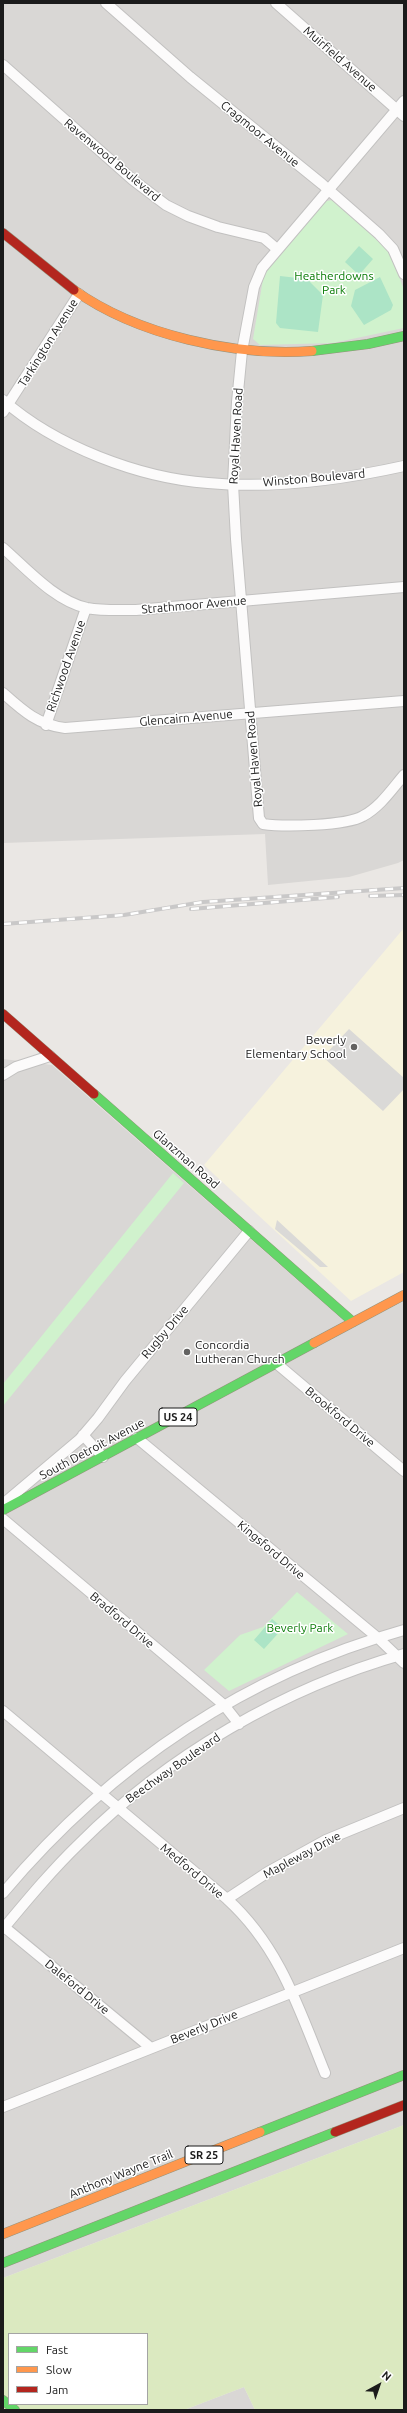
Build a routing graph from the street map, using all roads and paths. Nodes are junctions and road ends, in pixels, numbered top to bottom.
1 (106, 3) edge
2 (276, 3) edge
3 (3, 65) edge
4 (404, 100) edge
5 (400, 112) edge
6 (329, 190) junction
7 (3, 232) edge
8 (277, 249) junction
9 (404, 274) edge
10 (79, 294) junction
11 (404, 336) edge
12 (242, 351) junction
13 (5, 406) edge
14 (404, 466) edge
15 (233, 484) junction
16 (3, 548) edge
17 (404, 587) edge
18 (241, 600) junction
19 (86, 608) junction
20 (3, 693) edge
21 (404, 701) edge
22 (250, 713) junction
23 (46, 725) junction
24 (404, 775) edge
25 (3, 1014) edge
26 (50, 1056) junction
27 (3, 1075) edge
28 (249, 1231) junction
29 (400, 1297) edge
30 (404, 1306) edge
31 (353, 1322) junction
32 (276, 1364) junction
33 (83, 1435) junction
34 (137, 1438) junction
35 (103, 1457) junction
36 (404, 1471) edge
37 (3, 1504) edge
38 (3, 1510) edge
39 (3, 1519) edge
40 (404, 1630) edge
41 (378, 1638) junction
42 (402, 1658) edge
43 (224, 1705) junction
44 (3, 1711) edge
45 (239, 1724) junction
46 (100, 1793) junction
47 (118, 1808) junction
48 (404, 1808) edge
49 (3, 1893) edge
50 (227, 1899) junction
51 (3, 1927) edge
52 (404, 1948) edge
53 (292, 1992) junction
54 (151, 2048) junction
55 (325, 2073) dead end
56 (404, 2075) edge
57 (404, 2104) edge
58 (3, 2107) edge
59 (3, 2234) edge
60 (3, 2263) edge

1 - 6 street, Cragmoor Avenue
2 - 5 street, Muirfield Avenue
3 - 8 street, Ravenwood Boulevard
4 - 5 street, Royal Haven Road
5 - 6 street, Royal Haven Road
6 - 8 street, Royal Haven Road
6 - 9 street, Cragmoor Avenue
7 - 10 main road
8 - 12 street, Royal Haven Road
10 - 12 main road
10 - 13 street, Tarkington Avenue
11 - 12 main road
12 - 15 street, Royal Haven Road
13 - 15 street, Winston Boulevard
14 - 15 street, Winston Boulevard
15 - 18 street, Royal Haven Road
16 - 19 street, Strathmoor Avenue
17 - 18 street, Strathmoor Avenue
18 - 19 street, Strathmoor Avenue
18 - 22 street, Royal Haven Road
19 - 23 street, Richwood Avenue
20 - 23 street, Glencairn Avenue
21 - 22 street, Glencairn Avenue
22 - 23 street, Glencairn Avenue
22 - 24 street, Royal Haven Road
25 - 26 main road, Glanzman Road
26 - 27 street
26 - 28 main road, Glanzman Road
28 - 31 main road, Glanzman Road
28 - 33 street, Rugby Drive
29 - 30 street
29 - 31 main road, South Detroit Avenue / US 24
31 - 32 main road, South Detroit Avenue / US 24
32 - 34 main road, South Detroit Avenue / US 24
32 - 36 street, Brookford Drive
33 - 35 street
33 - 37 street, Rugby Drive
34 - 35 main road, South Detroit Avenue / US 24
34 - 41 street, Kingsford Drive
35 - 38 main road, South Detroit Avenue / US 24
39 - 43 street, Bradford Drive
40 - 41 street, Beechway Boulevard
41 - 42 street, Kingsford Drive
41 - 43 street, Beechway Boulevard
42 - 45 street, Beechway Boulevard
43 - 45 street, Bradford Drive
43 - 46 street, Beechway Boulevard
44 - 46 street, Medford Drive
45 - 47 street, Beechway Boulevard
46 - 47 street, Medford Drive
46 - 49 street, Beechway Boulevard
47 - 50 street, Medford Drive
47 - 51 street, Beechway Boulevard
48 - 50 street, Mapleway Drive
50 - 53 street, Medford Drive
51 - 54 street, Daleford Drive
52 - 53 street, Beverly Drive
53 - 54 street, Beverly Drive
53 - 55 street, Medford Drive
54 - 58 street, Beverly Drive
56 - 59 main road, Anthony Wayne Trail / SR 25
57 - 60 main road, SR 25

